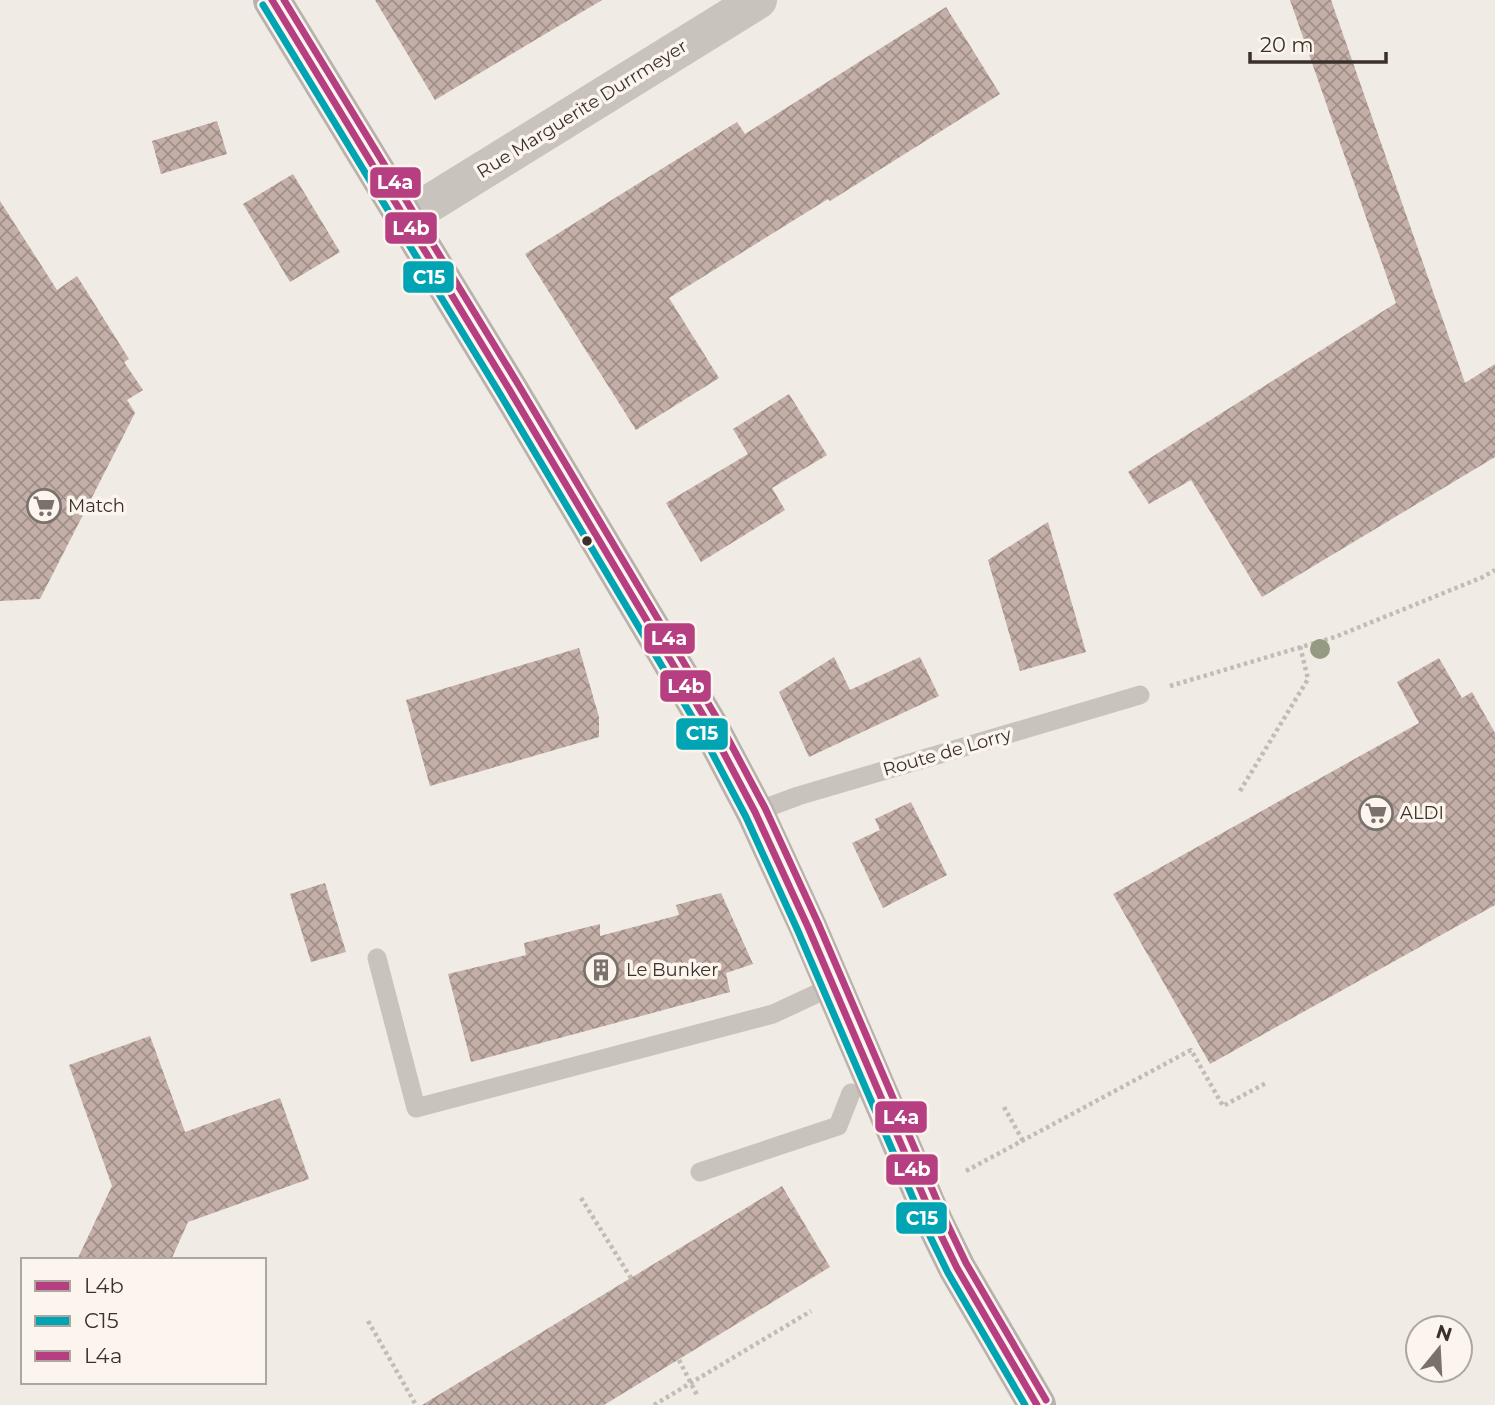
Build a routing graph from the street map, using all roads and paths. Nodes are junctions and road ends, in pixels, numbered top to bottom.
1 (272, 0) edge
2 (758, 0) edge
3 (405, 218) junction
4 (1495, 570) edge
5 (1300, 646) junction
6 (1140, 695) joint
7 (1240, 791) dead end
8 (755, 812) junction
9 (377, 958) dead end
10 (833, 986) junction
11 (1268, 1082) dead end
12 (851, 1093) dead end
13 (1004, 1107) dead end
14 (1023, 1141) junction
15 (966, 1171) dead end
16 (699, 1172) dead end
17 (581, 1198) dead end
18 (631, 1278) dead end
19 (811, 1311) dead end
20 (368, 1321) dead end
21 (679, 1360) dead end
22 (691, 1383) junction
23 (698, 1396) dead end
24 (416, 1405) edge
25 (654, 1405) edge
26 (1037, 1405) edge

1 - 3 main road
2 - 3 street, Rue Marguerite Durrmeyer
3 - 8 main road
4 - 5 path
5 - 6 path
5 - 7 path
6 - 8 lane, Route de Lorry
8 - 10 main road
9 - 10 lane
10 - 26 main road
11 - 14 path
12 - 16 lane
13 - 14 path
14 - 15 path
17 - 18 path
19 - 22 path
20 - 24 path
21 - 22 path
22 - 23 path
22 - 25 path

